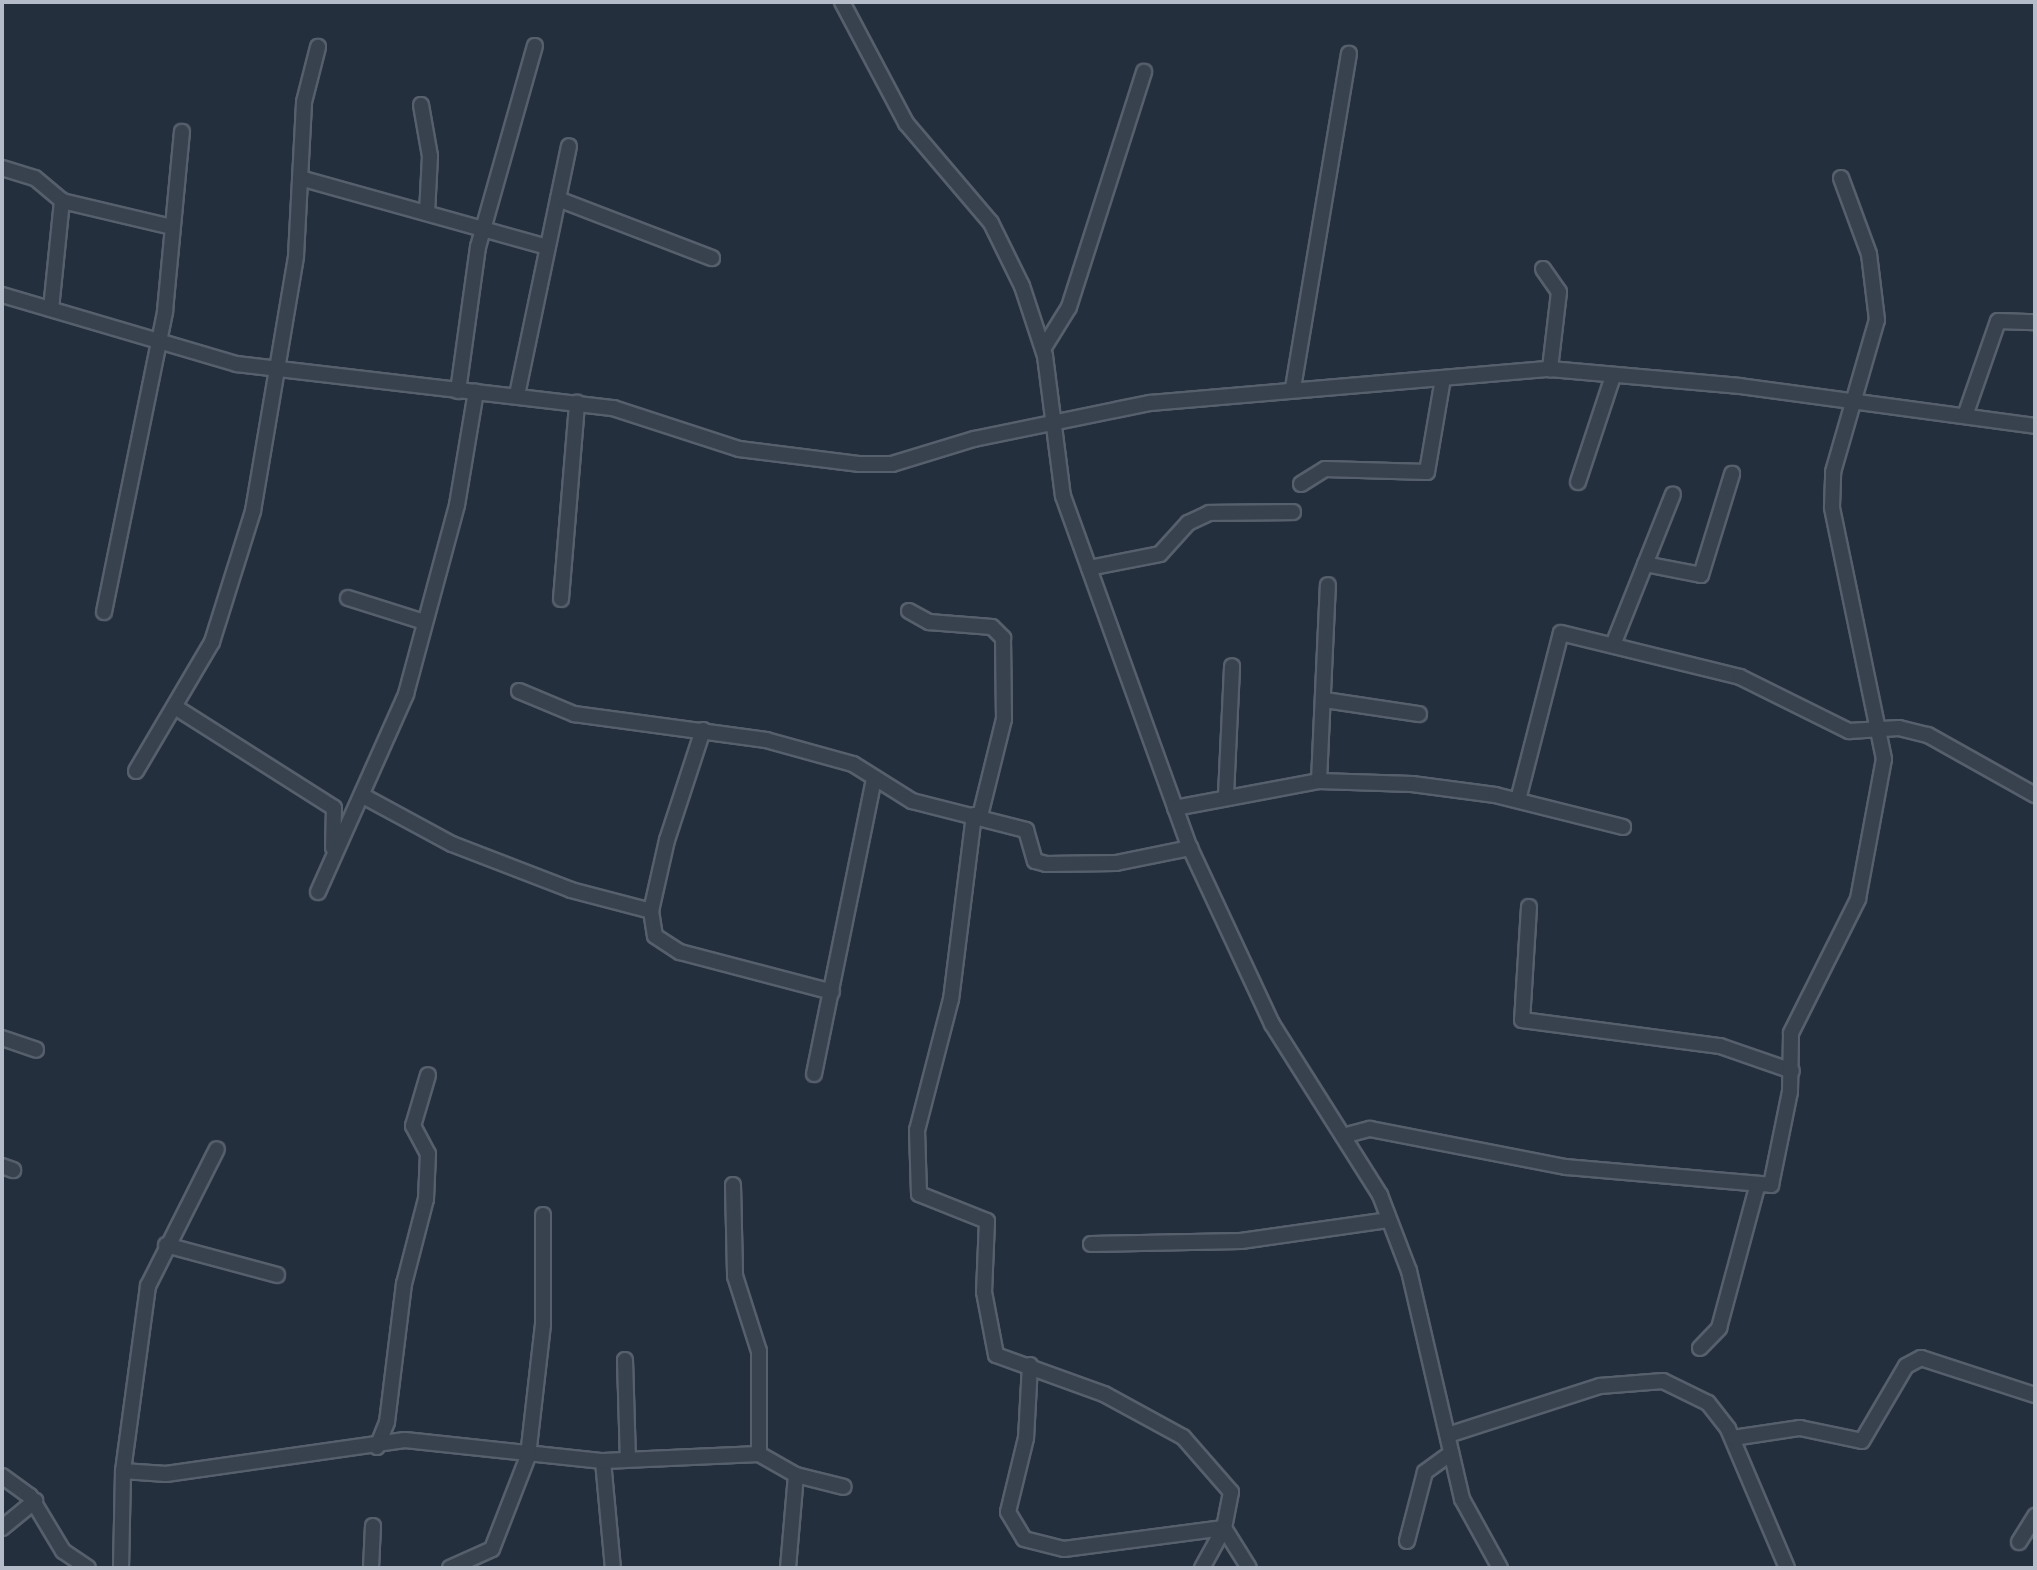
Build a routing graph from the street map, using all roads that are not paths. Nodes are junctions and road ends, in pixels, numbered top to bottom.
1 (842, 2) edge
2 (535, 46) dead end
3 (318, 47) dead end
4 (1349, 54) dead end
5 (1144, 72) dead end
6 (421, 105) dead end
7 (182, 132) dead end
8 (569, 146) dead end
9 (2, 168) edge
10 (300, 178) junction
11 (1841, 178) dead end
12 (558, 199) junction
13 (62, 201) junction
14 (427, 213) junction
15 (172, 227) junction
16 (482, 234) junction
17 (543, 246) junction
18 (712, 258) dead end
19 (1543, 269) dead end
20 (2, 295) edge
21 (51, 309) junction
22 (2035, 322) edge
23 (156, 343) junction
24 (1043, 349) junction
25 (1550, 369) junction
26 (278, 370) junction
27 (1613, 376) junction
28 (1443, 378) junction
29 (1293, 388) junction
30 (458, 391) junction
31 (476, 392) junction
32 (517, 395) junction
33 (577, 403) junction
34 (1856, 403) junction
35 (1966, 413) junction
36 (1052, 424) junction
37 (2035, 426) edge
38 (1732, 474) dead end
39 (1578, 482) dead end
40 (1301, 484) dead end
41 (1673, 494) dead end
42 (1293, 512) dead end
43 (1645, 564) junction
44 (1089, 568) junction
45 (1328, 585) dead end
46 (348, 598) dead end
47 (561, 599) dead end
48 (909, 611) dead end
49 (104, 612) dead end
50 (424, 622) junction
51 (1613, 645) junction
52 (1232, 666) dead end
53 (519, 691) dead end
54 (1325, 700) junction
55 (175, 707) junction
56 (1419, 714) dead end
57 (703, 730) junction
58 (1878, 731) junction
59 (136, 771) dead end
60 (874, 778) junction
61 (1319, 781) junction
62 (1226, 795) junction
63 (2035, 795) edge
64 (365, 797) junction
65 (1518, 800) junction
66 (1175, 808) junction
67 (977, 816) junction
68 (1623, 827) dead end
69 (1190, 848) junction
70 (333, 853) junction
71 (318, 892) dead end
72 (1529, 907) dead end
73 (651, 911) junction
74 (832, 992) junction
75 (2, 1038) edge
76 (36, 1050) dead end
77 (1792, 1071) junction
78 (814, 1074) dead end
79 (428, 1075) dead end
80 (1343, 1136) junction
81 (217, 1149) dead end
82 (733, 1185) dead end
83 (1757, 1187) junction
84 (543, 1215) dead end
85 (1388, 1220) junction
86 (1091, 1244) dead end
87 (166, 1245) junction
88 (277, 1275) dead end
89 (1700, 1348) dead end
90 (625, 1360) dead end
91 (1030, 1365) junction
92 (2035, 1395) edge
93 (1448, 1435) junction
94 (1733, 1438) junction
95 (377, 1447) junction
96 (1451, 1453) junction
97 (759, 1454) junction
98 (528, 1456) junction
99 (628, 1459) junction
100 (603, 1461) junction
101 (123, 1471) junction
102 (796, 1475) junction
103 (2, 1476) edge
104 (844, 1487) dead end
105 (35, 1501) junction
106 (2035, 1516) edge
107 (373, 1526) dead end
108 (2, 1528) edge
109 (1224, 1528) junction
110 (1407, 1541) dead end
111 (2019, 1542) dead end
112 (88, 1568) edge
113 (121, 1568) edge
114 (371, 1568) edge
115 (450, 1568) edge
116 (613, 1568) edge
117 (788, 1568) edge
118 (1202, 1568) edge
119 (1249, 1568) edge
120 (1500, 1568) edge
121 (1787, 1568) edge

1 - 24 street
2 - 16 street
3 - 10 street
4 - 29 street
5 - 24 street
6 - 14 street
7 - 15 street
8 - 12 street
9 - 13 street
10 - 14 street
10 - 26 street
11 - 34 street
12 - 17 street
12 - 18 street
13 - 15 street
13 - 21 street
14 - 16 street
15 - 23 street
16 - 17 street
16 - 30 street
17 - 32 street
19 - 25 street
20 - 21 street
21 - 23 street
22 - 35 street
23 - 26 street
23 - 49 street
24 - 36 street
25 - 27 street
25 - 28 street
26 - 30 street
26 - 55 street
27 - 34 street
27 - 39 street
28 - 29 street
28 - 40 street
29 - 36 street
30 - 31 street
31 - 32 street
31 - 50 street
32 - 33 street
33 - 36 street
33 - 47 street
34 - 35 street
34 - 58 street
35 - 37 street
36 - 44 street
38 - 43 street
41 - 43 street
42 - 44 street
43 - 51 street
44 - 66 street
45 - 54 street
46 - 50 street
48 - 67 street
50 - 64 street
51 - 58 street
51 - 65 street
52 - 62 street
53 - 57 street
54 - 56 street
54 - 61 street
55 - 59 street
55 - 70 street
57 - 60 street
57 - 73 street
58 - 63 street
58 - 77 street
60 - 67 street
60 - 74 street
61 - 62 street
61 - 65 street
62 - 66 street
64 - 70 street
64 - 73 street
65 - 68 street
66 - 69 street
67 - 69 street
67 - 91 street
69 - 80 street
70 - 71 street
72 - 77 street
73 - 74 street
74 - 78 street
75 - 76 street
77 - 83 street
79 - 95 street
80 - 83 street
80 - 85 street
81 - 87 street
82 - 97 street
83 - 89 street
84 - 98 street
85 - 86 street
85 - 93 street
87 - 88 street
87 - 101 street
90 - 99 street
91 - 109 street
91 - 109 street
92 - 94 street
93 - 94 street
93 - 96 street
94 - 121 street
95 - 98 street
95 - 101 street
96 - 110 street
96 - 120 street
97 - 99 street
97 - 102 street
98 - 100 street
98 - 115 street
99 - 100 street
100 - 116 street
101 - 113 street
102 - 104 street
102 - 117 street
103 - 105 street
105 - 108 street
105 - 112 street
106 - 111 street
107 - 114 street
109 - 118 street
109 - 119 street

